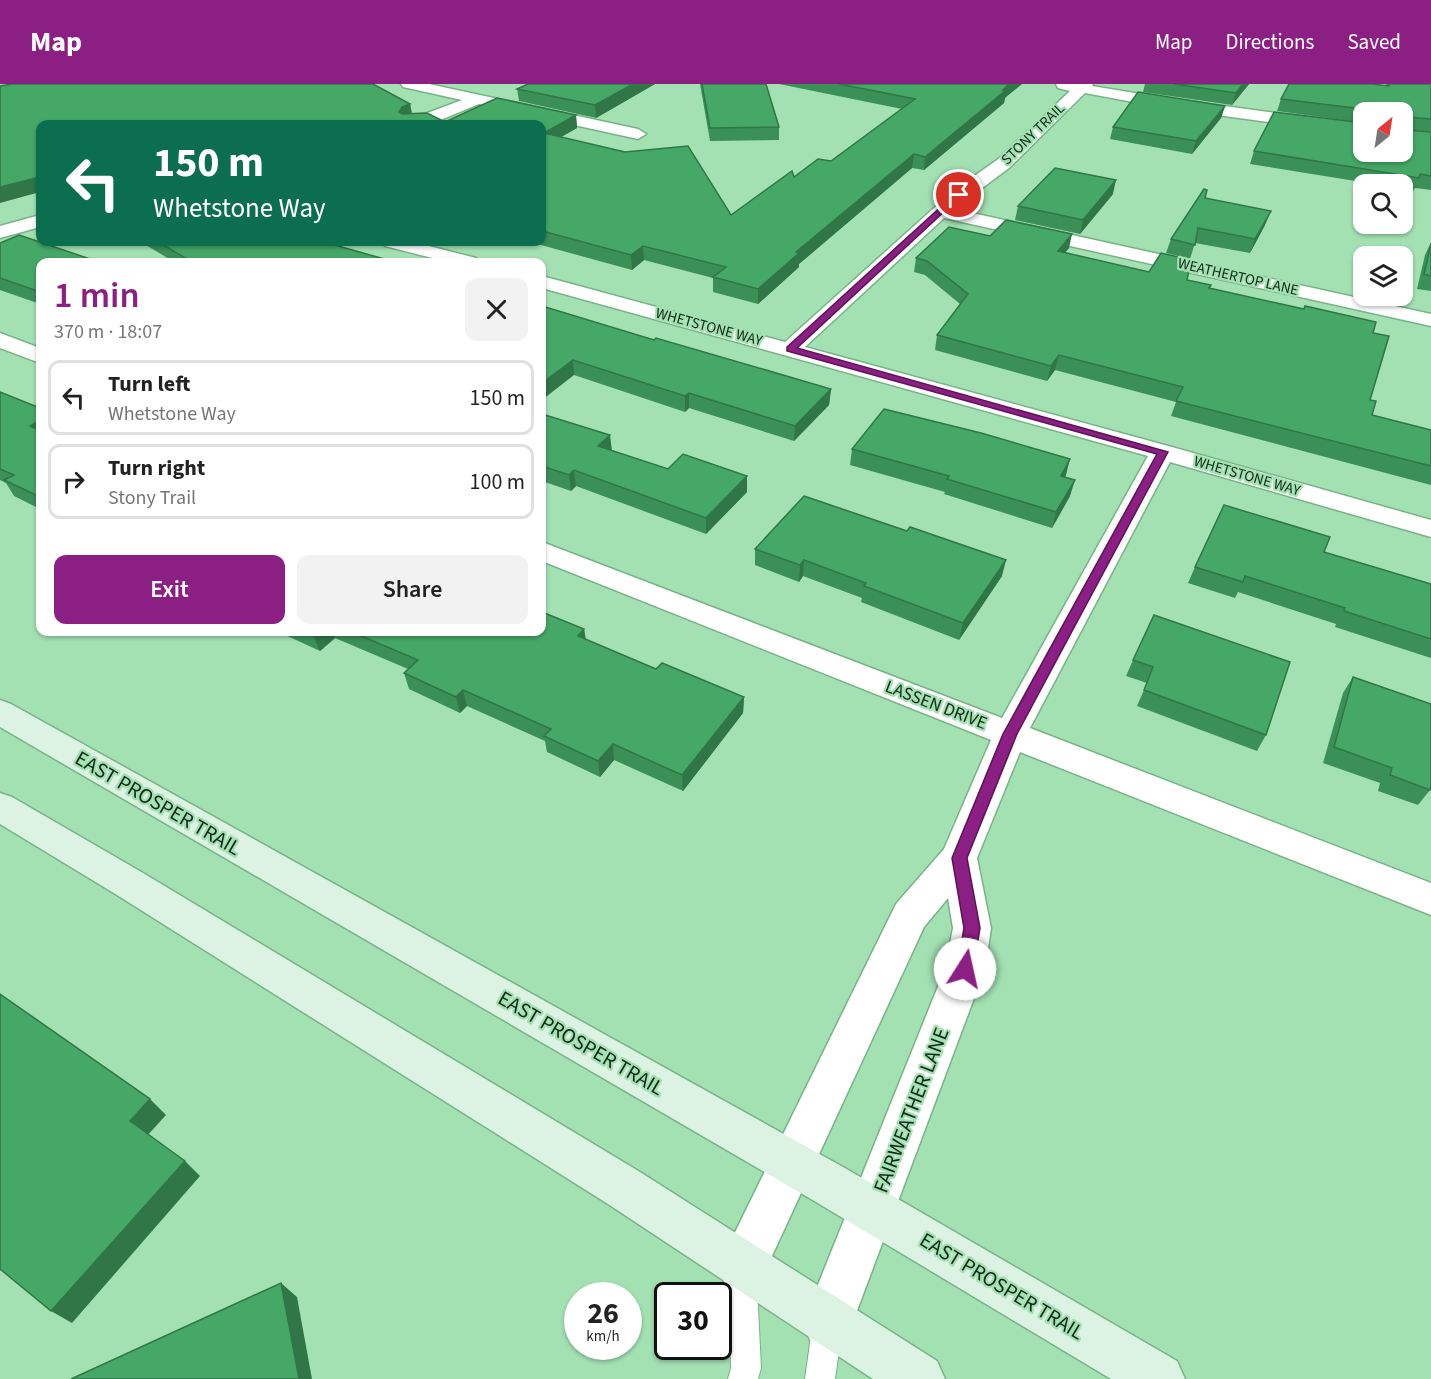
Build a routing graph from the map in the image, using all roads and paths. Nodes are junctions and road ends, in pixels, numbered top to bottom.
1 (408, 84) edge
2 (1058, 84) edge
3 (1084, 86) edge
4 (477, 99) junction
5 (427, 120) edge
6 (1353, 129) edge
7 (638, 134) dead end
8 (939, 212) junction
9 (36, 222) edge
10 (0, 232) edge
11 (407, 246) edge
12 (454, 258) edge
13 (546, 283) edge
14 (1431, 320) edge
15 (0, 340) edge
16 (790, 349) junction
17 (36, 354) edge
18 (1163, 452) junction
19 (1431, 530) edge
20 (546, 553) edge
21 (0, 712) edge
22 (1010, 734) junction
23 (0, 807) edge
24 (959, 858) junction
25 (1431, 899) edge
26 (791, 1162) junction
27 (873, 1210) junction
28 (742, 1267) junction
29 (828, 1322) junction
30 (743, 1379) edge
31 (820, 1379) edge
32 (919, 1379) edge
33 (1159, 1379) edge

1 - 4 street
2 - 3 street
3 - 6 street
3 - 8 street, STONY TRAIL
4 - 5 street
4 - 7 street
8 - 14 street, WEATHERTOP LANE
8 - 16 street, STONY TRAIL
9 - 10 street
11 - 12 street
13 - 16 street, WHETSTONE WAY
15 - 17 street
16 - 18 street, WHETSTONE WAY
18 - 19 street, WHETSTONE WAY
18 - 22 street
20 - 22 street, LASSEN DRIVE
21 - 26 main road, EAST PROSPER TRAIL
22 - 24 street
22 - 25 street, LASSEN DRIVE
23 - 28 main road
24 - 26 street
24 - 27 street, FAIRWEATHER LANE
26 - 27 main road, EAST PROSPER TRAIL
26 - 28 street
27 - 29 street, FAIRWEATHER LANE
27 - 33 main road, EAST PROSPER TRAIL
28 - 29 main road
28 - 30 lane
29 - 31 lane
29 - 32 main road

